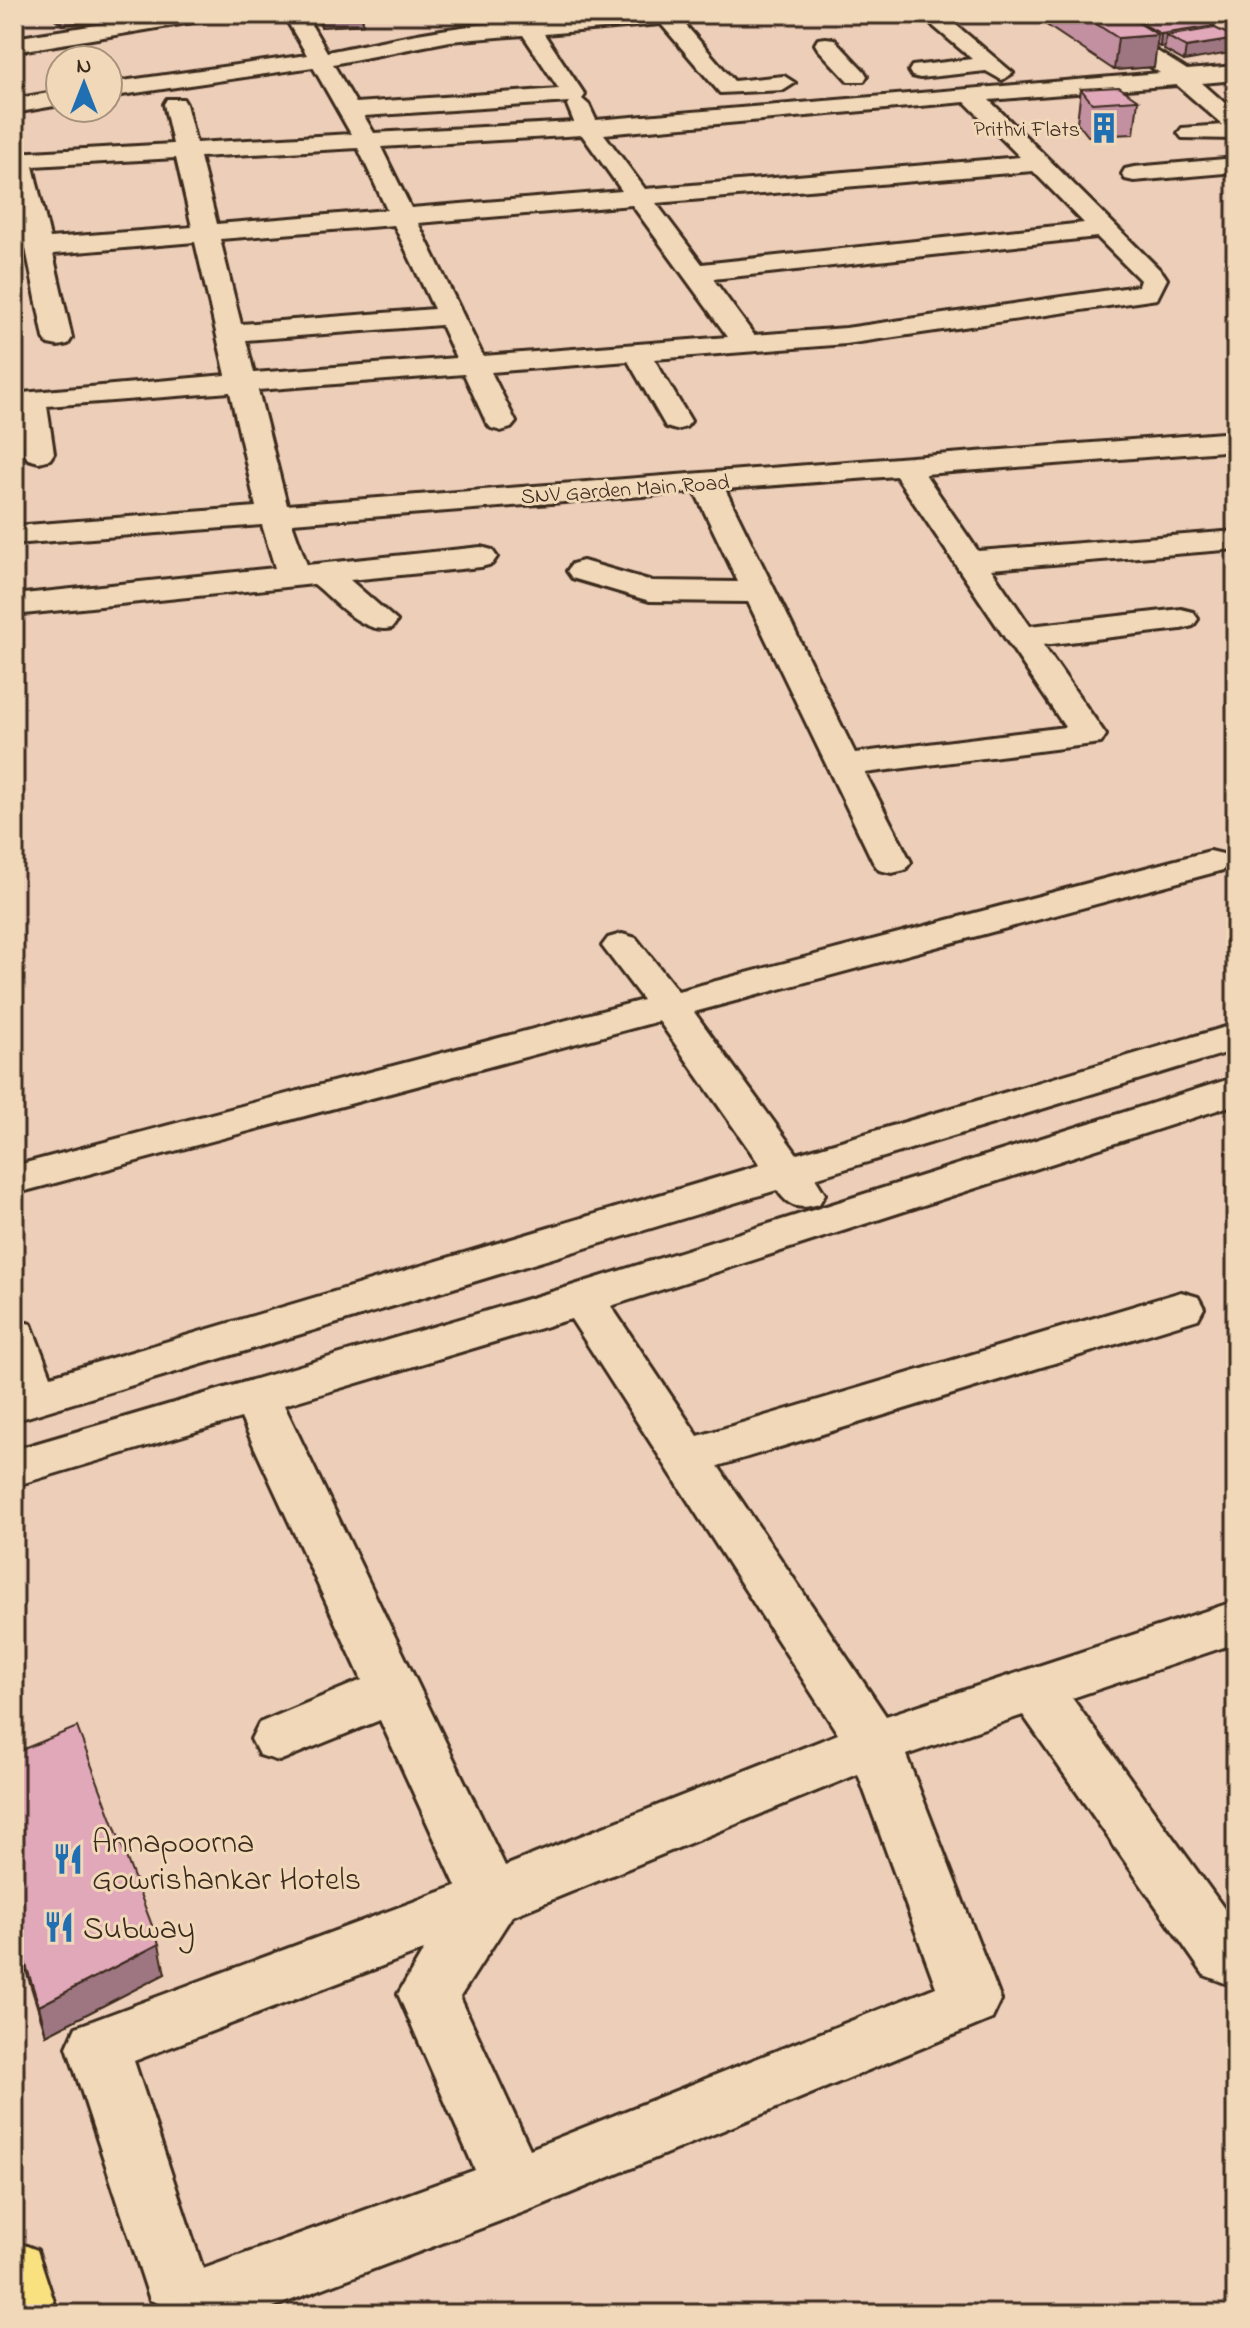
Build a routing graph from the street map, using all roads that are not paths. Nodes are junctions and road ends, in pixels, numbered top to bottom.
1 (205, 14) edge
2 (294, 14) edge
3 (700, 14) edge
4 (930, 14) edge
5 (1084, 14) edge
6 (667, 17) junction
7 (118, 20) edge
8 (528, 26) junction
9 (826, 44) dead end
10 (14, 45) edge
11 (319, 60) junction
12 (992, 64) junction
13 (901, 72) dead end
14 (1236, 73) edge
15 (1182, 77) junction
16 (828, 79) dead end
17 (799, 81) dead end
18 (153, 82) junction
19 (124, 87) edge
20 (1024, 90) junction
21 (574, 95) junction
22 (971, 95) junction
23 (44, 101) edge
24 (175, 104) dead end
25 (14, 106) edge
26 (348, 110) junction
27 (1236, 125) edge
28 (588, 128) junction
29 (1236, 132) edge
30 (1190, 133) dead end
31 (367, 142) junction
32 (187, 151) junction
33 (17, 160) edge
34 (1040, 163) junction
35 (1236, 165) edge
36 (1134, 174) dead end
37 (640, 199) junction
38 (404, 218) junction
39 (1106, 228) junction
40 (207, 234) junction
41 (39, 247) junction
42 (695, 273) junction
43 (451, 316) junction
44 (232, 333) junction
45 (58, 338) dead end
46 (747, 344) junction
47 (637, 353) junction
48 (475, 366) junction
49 (244, 383) junction
50 (676, 421) dead end
51 (501, 422) dead end
52 (1236, 441) edge
53 (39, 453) dead end
54 (905, 467) junction
55 (706, 482) junction
56 (273, 512) junction
57 (14, 535) edge
58 (1236, 540) edge
59 (481, 557) dead end
60 (970, 561) junction
61 (583, 571) dead end
62 (308, 575) junction
63 (760, 592) junction
64 (14, 605) edge
65 (1181, 619) dead end
66 (380, 621) dead end
67 (1021, 637) junction
68 (843, 765) junction
69 (892, 862) dead end
70 (1210, 862) dead end
71 (622, 946) dead end
72 (669, 1006) junction
73 (1236, 1037) edge
74 (1236, 1090) edge
75 (787, 1172) junction
76 (14, 1180) edge
77 (823, 1222) junction
78 (582, 1299) junction
79 (1181, 1308) dead end
80 (14, 1336) edge
81 (255, 1396) junction
82 (24, 1400) edge
83 (686, 1458) junction
84 (14, 1468) edge
85 (1236, 1622) edge
86 (1035, 1689) junction
87 (392, 1691) junction
88 (279, 1739) dead end
89 (874, 1743) junction
90 (491, 1898) junction
91 (1225, 1957) dead end
92 (514, 2186) junction
93 (14, 2273) edge
94 (25, 2314) edge

1 - 7 street
2 - 11 street
3 - 6 street
4 - 12 street
5 - 15 street
6 - 8 street
6 - 17 street
7 - 10 street
7 - 18 street
8 - 11 street
8 - 21 street
9 - 16 street
11 - 18 street
11 - 26 street
12 - 13 street
12 - 20 street
14 - 15 street
15 - 20 street
15 - 27 street
18 - 19 street
20 - 22 street
21 - 26 street
21 - 28 street
22 - 28 street
22 - 34 street
23 - 25 street
24 - 32 street
26 - 31 street
28 - 31 street
28 - 37 street
29 - 30 street
31 - 32 street
31 - 38 street
32 - 33 street
32 - 40 street
33 - 41 street
34 - 37 street
34 - 39 street
35 - 36 street
37 - 38 street
37 - 42 street
38 - 40 street
38 - 43 street
39 - 42 street
39 - 46 street
40 - 41 street
40 - 44 street
41 - 45 street
42 - 46 street
43 - 44 street
43 - 48 street
44 - 49 street
46 - 47 street
47 - 48 street
47 - 50 street
48 - 49 street
48 - 51 street
49 - 53 street
49 - 56 street
52 - 54 street, SNV Garden Main Road
54 - 55 street, SNV Garden Main Road
54 - 60 street
55 - 56 street, SNV Garden Main Road
55 - 63 street
56 - 57 street, SNV Garden Main Road
56 - 62 street
58 - 60 street
59 - 62 street
60 - 67 street
61 - 63 street
62 - 64 street
62 - 66 street
63 - 68 street
65 - 67 street
67 - 68 street
68 - 69 street
70 - 72 street
71 - 72 street
72 - 75 street
72 - 76 street
73 - 75 street
74 - 77 street
75 - 77 street
75 - 82 street
77 - 78 street
78 - 81 street
78 - 83 street
79 - 83 street
80 - 82 street
81 - 84 street
81 - 87 street
83 - 89 street
85 - 86 street
86 - 89 street
86 - 91 street
87 - 88 street
87 - 90 street
89 - 90 street
89 - 92 street
90 - 92 street
90 - 92 street
93 - 94 main road

